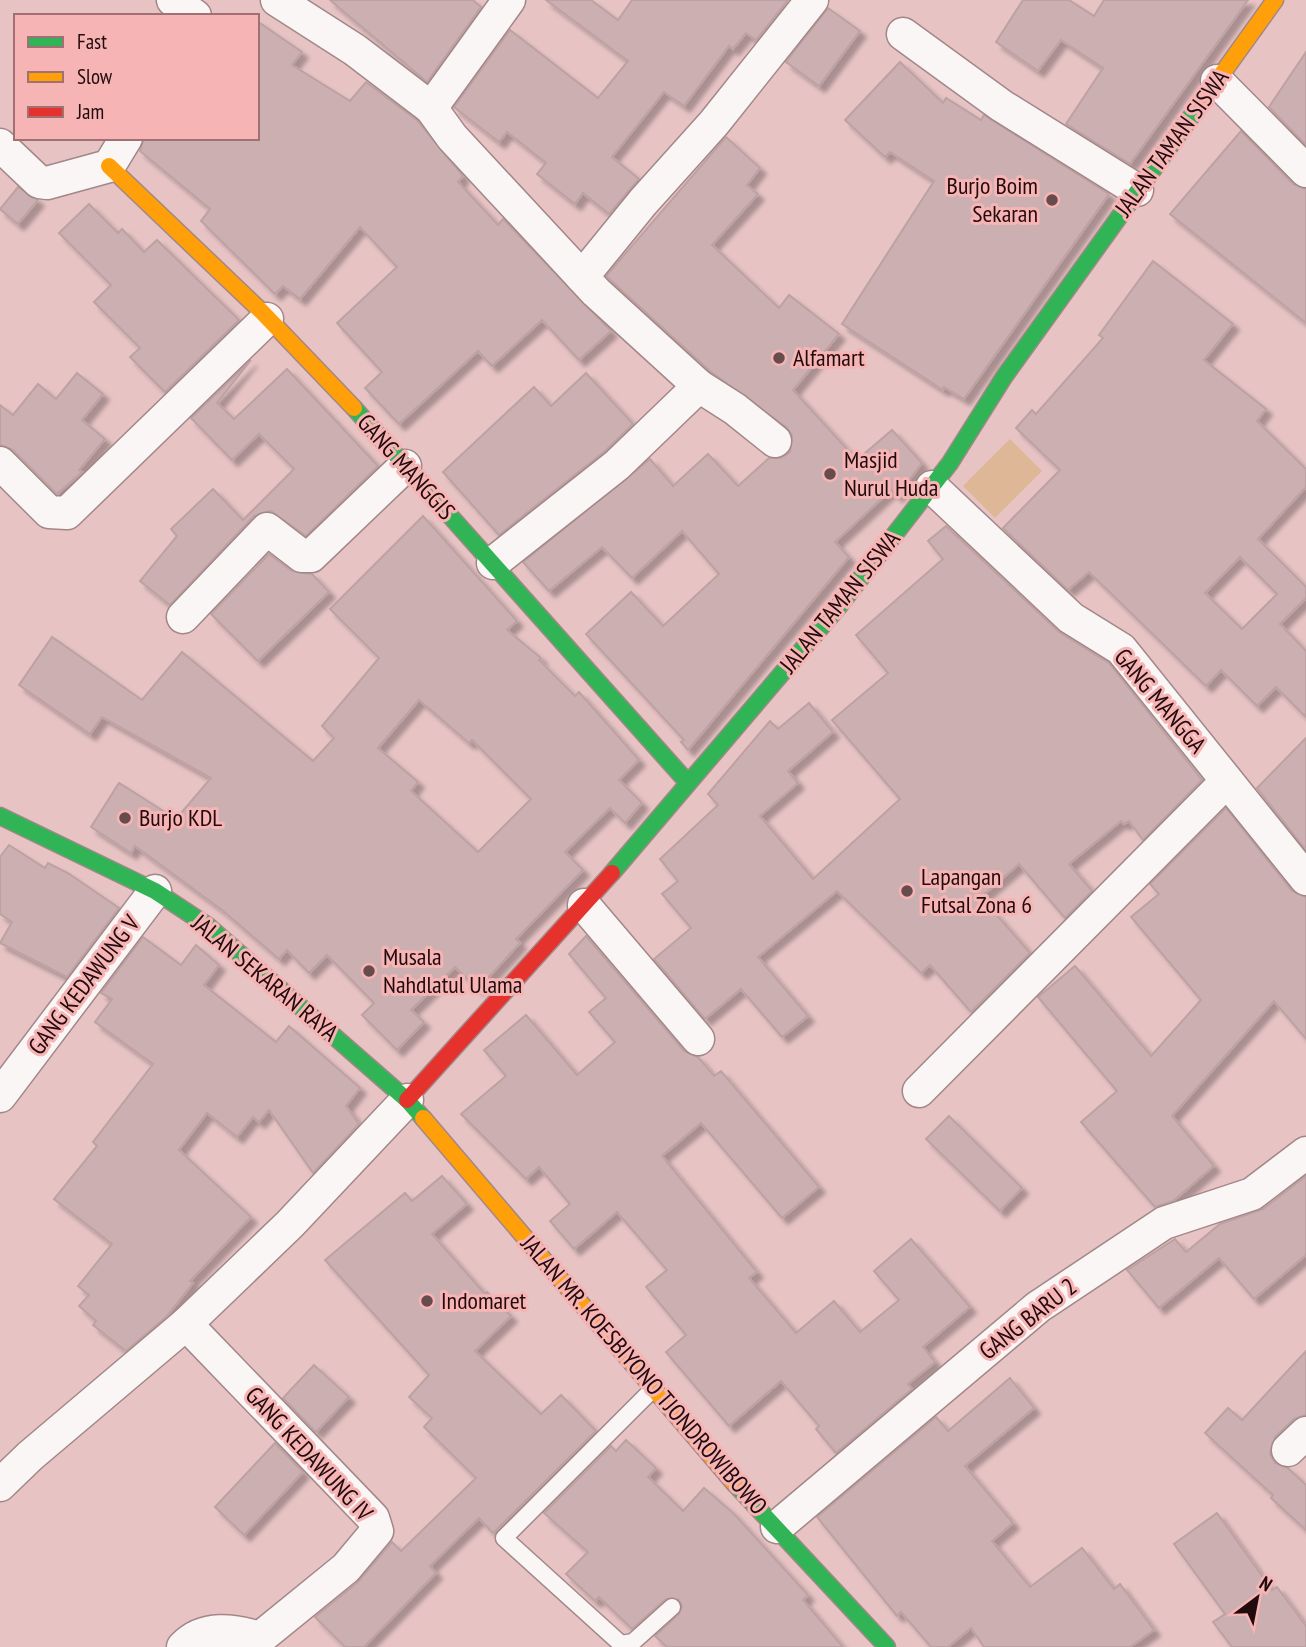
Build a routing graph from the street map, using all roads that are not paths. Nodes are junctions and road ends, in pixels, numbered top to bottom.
1 (173, 0) edge
2 (277, 0) edge
3 (509, 0) edge
4 (811, 0) edge
5 (1275, 0) edge
6 (192, 14) edge
7 (903, 34) dead end
8 (1217, 81) junction
9 (431, 108) junction
10 (125, 140) edge
11 (0, 145) edge
12 (109, 166) junction
13 (1306, 171) edge
14 (1137, 190) junction
15 (582, 277) junction
16 (267, 319) junction
17 (699, 386) junction
18 (775, 440) dead end
19 (0, 463) edge
20 (405, 466) junction
21 (932, 487) junction
22 (493, 563) junction
23 (183, 617) dead end
24 (1227, 781) junction
25 (688, 783) junction
26 (0, 816) edge
27 (1306, 879) edge
28 (155, 891) junction
29 (584, 905) junction
30 (698, 1039) dead end
31 (4, 1082) edge
32 (919, 1091) dead end
33 (407, 1100) junction
34 (1306, 1153) edge
35 (186, 1324) junction
36 (653, 1389) junction
37 (0, 1485) edge
38 (776, 1527) junction
39 (672, 1607) dead end
40 (264, 1643) edge
41 (183, 1647) edge
42 (887, 1647) edge

1 - 6 street
2 - 9 street
3 - 9 street
4 - 15 street
5 - 8 main road, JALAN TAMAN SISWA
7 - 14 street
8 - 13 street
8 - 14 main road, JALAN TAMAN SISWA
9 - 15 street
10 - 12 street
11 - 12 street
12 - 16 main road, GANG MANGGIS
14 - 21 main road, JALAN TAMAN SISWA
15 - 17 street
16 - 19 street
16 - 20 main road, GANG MANGGIS
17 - 18 street
17 - 22 street
20 - 22 main road, GANG MANGGIS
20 - 23 street
21 - 24 street, GANG MANGGA
21 - 25 main road, JALAN TAMAN SISWA
22 - 25 main road, GANG MANGGIS
24 - 27 street, GANG MANGGA
24 - 32 street
25 - 29 main road, JALAN TAMAN SISWA
26 - 28 main road, JALAN SEKARAN RAYA
28 - 31 street, GANG KEDAWUNG V
28 - 33 main road, JALAN SEKARAN RAYA
29 - 30 street
29 - 33 main road, JALAN TAMAN SISWA
33 - 35 street
33 - 36 main road, JALAN MR. KOESBIYONO TJONDROWIBOWO
34 - 38 street, GANG BARU 2
35 - 37 street
35 - 40 street, GANG KEDAWUNG IV
36 - 38 main road, JALAN MR. KOESBIYONO TJONDROWIBOWO
36 - 39 lane
38 - 42 main road, JALAN MR. KOESBIYONO TJONDROWIBOWO
40 - 41 street, GANG KEDAWUNG IV

